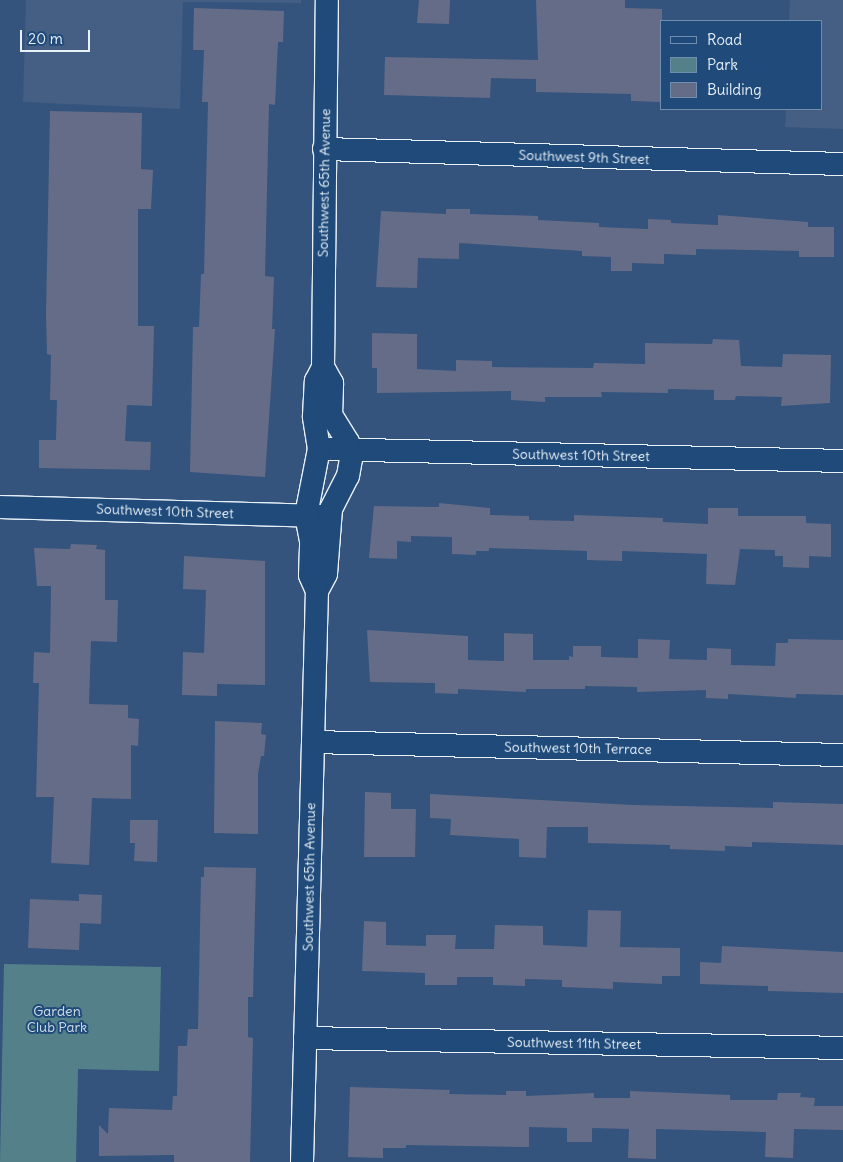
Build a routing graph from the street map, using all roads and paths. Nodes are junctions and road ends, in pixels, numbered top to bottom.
1 (327, 0) edge
2 (324, 149) junction
3 (843, 164) edge
4 (323, 367) junction
5 (319, 449) junction
6 (352, 450) junction
7 (843, 461) edge
8 (0, 507) edge
9 (306, 515) junction
10 (329, 516) junction
11 (317, 591) junction
12 (313, 742) junction
13 (843, 755) edge
14 (305, 1038) junction
15 (843, 1048) edge
16 (302, 1162) edge

1 - 2 street, Southwest 65th Avenue
2 - 3 street, Southwest 9th Street
2 - 4 street, Southwest 65th Avenue
4 - 5 street, Southwest 65th Avenue
4 - 6 street, Southwest 65th Avenue
5 - 6 street, Southwest 10th Street
5 - 9 street, Southwest 65th Avenue
6 - 7 street, Southwest 10th Street
6 - 10 street, Southwest 65th Avenue
8 - 9 street, Southwest 10th Street
9 - 10 street, Southwest 10th Street
9 - 11 street, Southwest 65th Avenue
10 - 11 street, Southwest 65th Avenue
11 - 12 street, Southwest 65th Avenue
12 - 13 street, Southwest 10th Terrace
12 - 14 street, Southwest 65th Avenue
14 - 15 street, Southwest 11th Street
14 - 16 street, Southwest 65th Avenue

